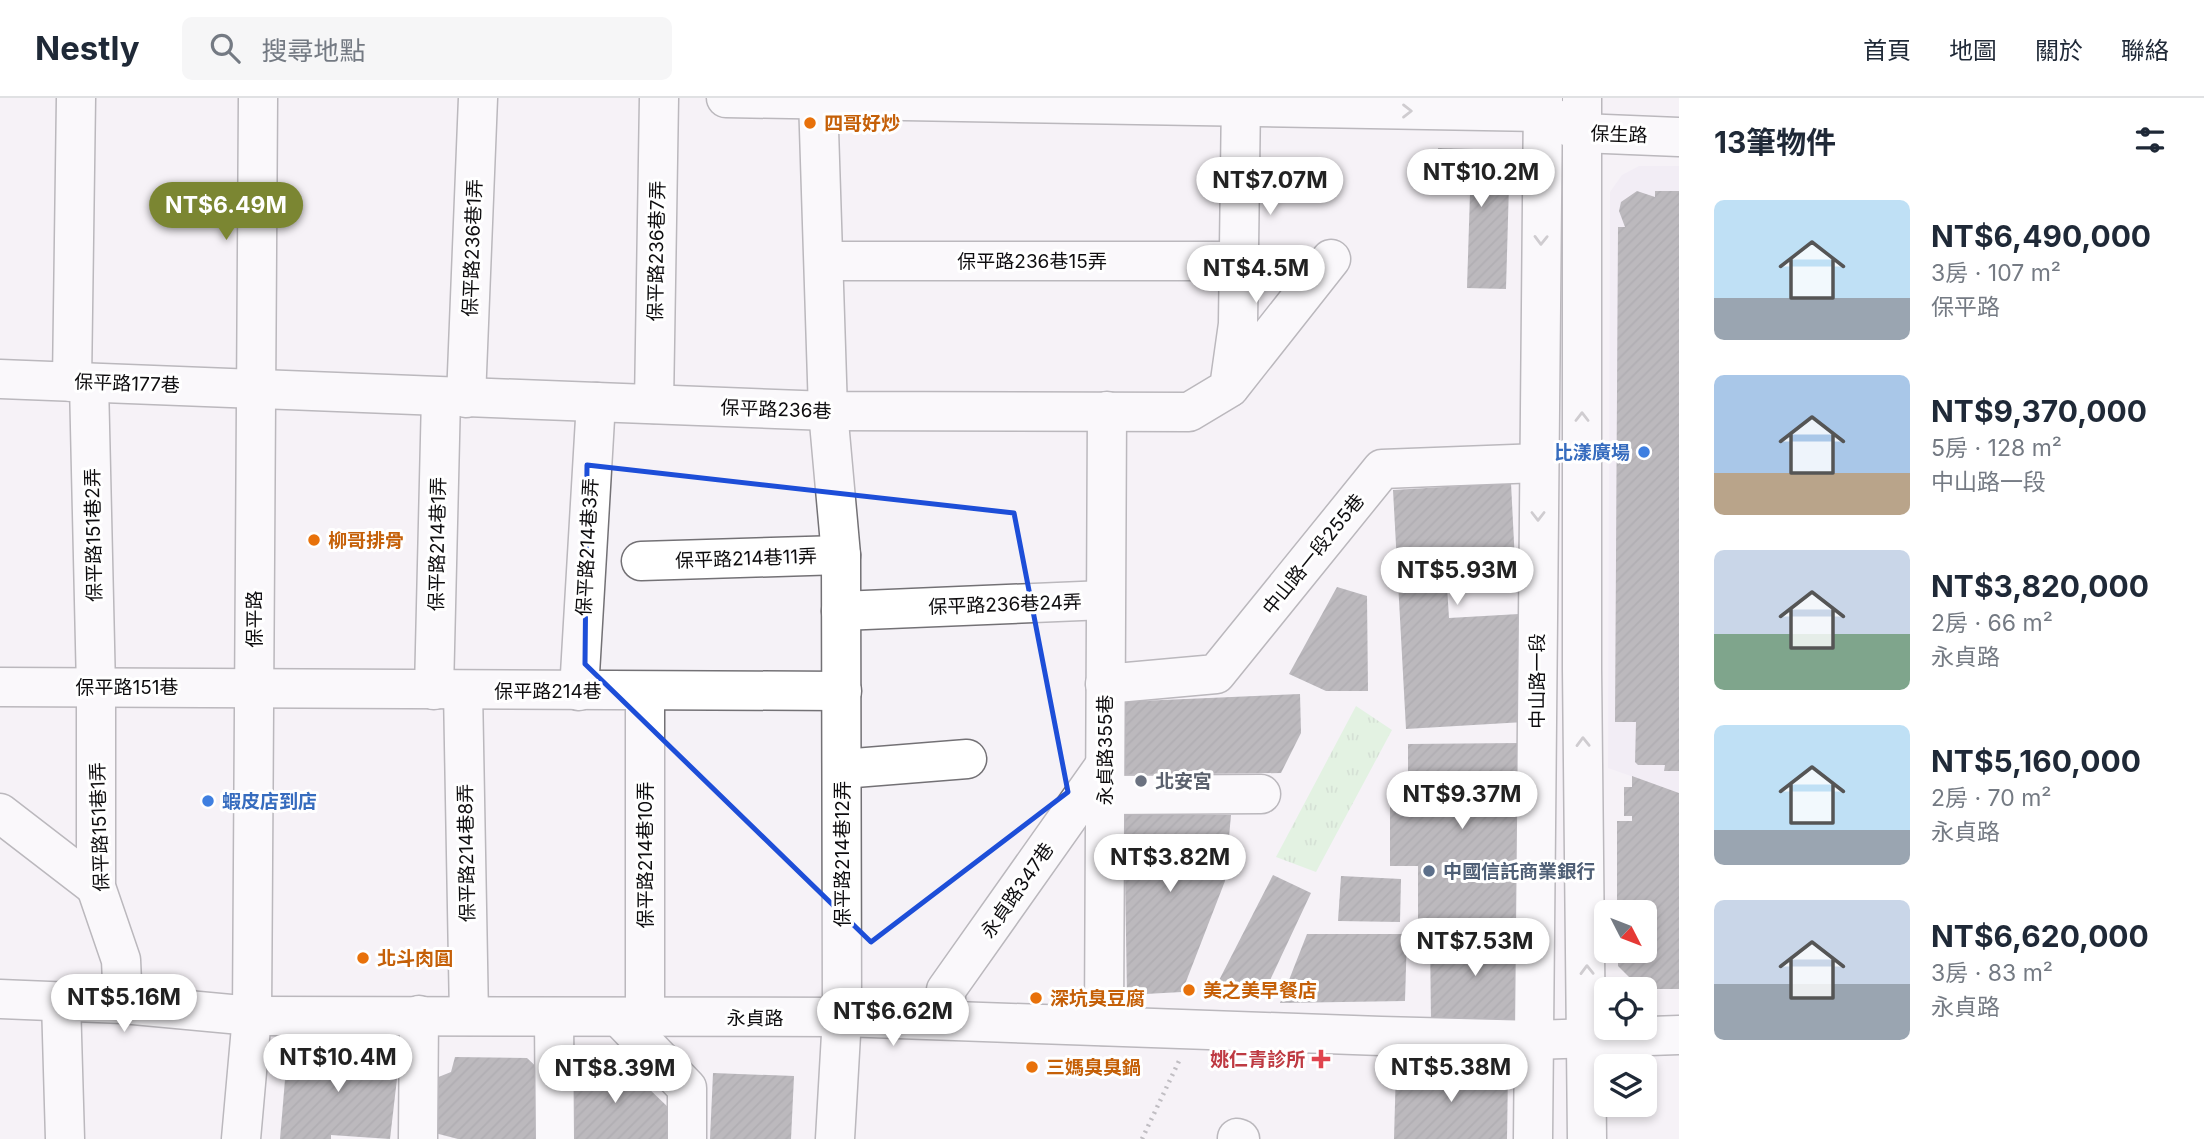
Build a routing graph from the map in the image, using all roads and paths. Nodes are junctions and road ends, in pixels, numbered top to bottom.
1 (76, 98) edge
2 (258, 98) edge
3 (478, 98) edge
4 (659, 98) edge
5 (726, 98) edge
6 (818, 99) edge
7 (1241, 103) edge
8 (1548, 103) edge
9 (1365, 104) edge
10 (1581, 116) edge
11 (1679, 137) edge
12 (1331, 259) dead end
13 (824, 261) junction
14 (1240, 261) junction
15 (0, 379) edge
16 (81, 382) junction
17 (253, 387) junction
18 (1229, 388) junction
19 (454, 398) junction
20 (596, 402) junction
21 (654, 404) junction
22 (828, 411) junction
23 (1107, 411) junction
24 (1538, 463) junction
25 (841, 555) junction
26 (641, 561) dead end
27 (1105, 600) junction
28 (841, 611) junction
29 (1105, 684) junction
30 (254, 686) junction
31 (0, 687) edge
32 (96, 688) junction
33 (448, 690) junction
34 (579, 691) junction
35 (645, 691) junction
36 (842, 691) junction
37 (967, 759) dead end
38 (842, 769) junction
39 (1105, 780) junction
40 (1261, 794) dead end
41 (0, 813) edge
42 (96, 887) junction
43 (0, 999) edge
44 (61, 1001) junction
45 (123, 1004) junction
46 (419, 1015) junction
47 (252, 1016) junction
48 (469, 1016) junction
49 (554, 1017) junction
50 (842, 1017) junction
51 (632, 1019) junction
52 (946, 1020) junction
53 (1104, 1026) junction
54 (1193, 1031) junction
55 (1679, 1035) edge
56 (1588, 1038) junction
57 (1534, 1040) junction
58 (65, 1139) edge
59 (241, 1139) edge
60 (418, 1139) edge
61 (555, 1139) edge
62 (687, 1139) edge
63 (835, 1139) edge
64 (1142, 1139) edge
65 (1533, 1139) edge
66 (1587, 1139) edge

1 - 16 street, 保平路151巷2弄
2 - 17 street, 保平路
3 - 19 street, 保平路236巷1弄
4 - 21 street, 保平路236巷7弄
5 - 6 street
6 - 7 street
6 - 13 street
7 - 9 street
7 - 14 street
9 -> 8 street
8 - 10 street, 保生路
8 -> 24 street, 中山路一段
10 - 11 street, 保生路
56 -> 10 street
12 - 18 street
13 - 14 street, 保平路236巷15弄
13 - 22 street
14 - 18 street
15 - 16 street, 保平路177巷
16 - 17 street, 保平路177巷
16 - 32 street, 保平路151巷2弄
17 - 19 street, 保平路236巷
17 - 30 street, 保平路
18 - 23 street, 保平路236巷
19 - 20 street, 保平路236巷
19 - 33 street, 保平路214巷1弄
20 - 21 street, 保平路236巷
20 - 34 street, 保平路214巷3弄
21 - 22 street, 保平路236巷
22 - 23 street, 保平路236巷
22 - 25 street
23 - 27 street, 保平路236巷24弄
24 - 29 street, 中山路一段255巷
24 -> 57 street, 中山路一段
25 - 26 street, 保平路214巷11弄
25 - 28 street, 保平路214巷11弄
27 - 28 street, 保平路236巷24弄
27 - 29 street, 永貞路355巷
28 - 36 street, 保平路214巷11弄
29 - 39 street, 永貞路355巷
30 - 32 street, 保平路151巷
30 - 33 street, 保平路214巷
30 - 47 street, 保平路
31 - 32 street, 保平路151巷
32 - 42 street, 保平路151巷1弄
33 - 34 street, 保平路214巷
33 - 48 street, 保平路214巷8弄
34 - 35 street, 保平路214巷
35 - 36 street, 保平路214巷
35 - 51 street, 保平路214巷10弄
36 - 38 street, 保平路214巷12弄
37 - 38 street
38 - 50 street, 保平路214巷12弄
39 - 40 street
39 - 52 street, 永貞路347巷
39 - 53 street, 永貞路355巷
41 - 42 street
42 - 45 street, 保平路151巷1弄
43 - 44 street, 永貞路
44 - 45 street, 永貞路
44 - 58 street
45 - 47 street, 永貞路
46 - 47 street, 永貞路
46 - 48 street, 永貞路
46 - 60 street
47 - 59 street, 保平路
48 - 49 street, 永貞路
49 - 51 street, 永貞路
49 - 61 street
50 - 51 street, 永貞路
50 - 52 street, 永貞路
50 - 63 street, 保平路214巷12弄
51 - 62 street
52 - 53 street, 永貞路
53 - 54 street, 永貞路
54 - 57 street, 永貞路
54 - 64 path
55 - 56 street, 永貞路
56 - 57 street, 永貞路
56 - 66 street
57 - 65 street, 中山路一段

